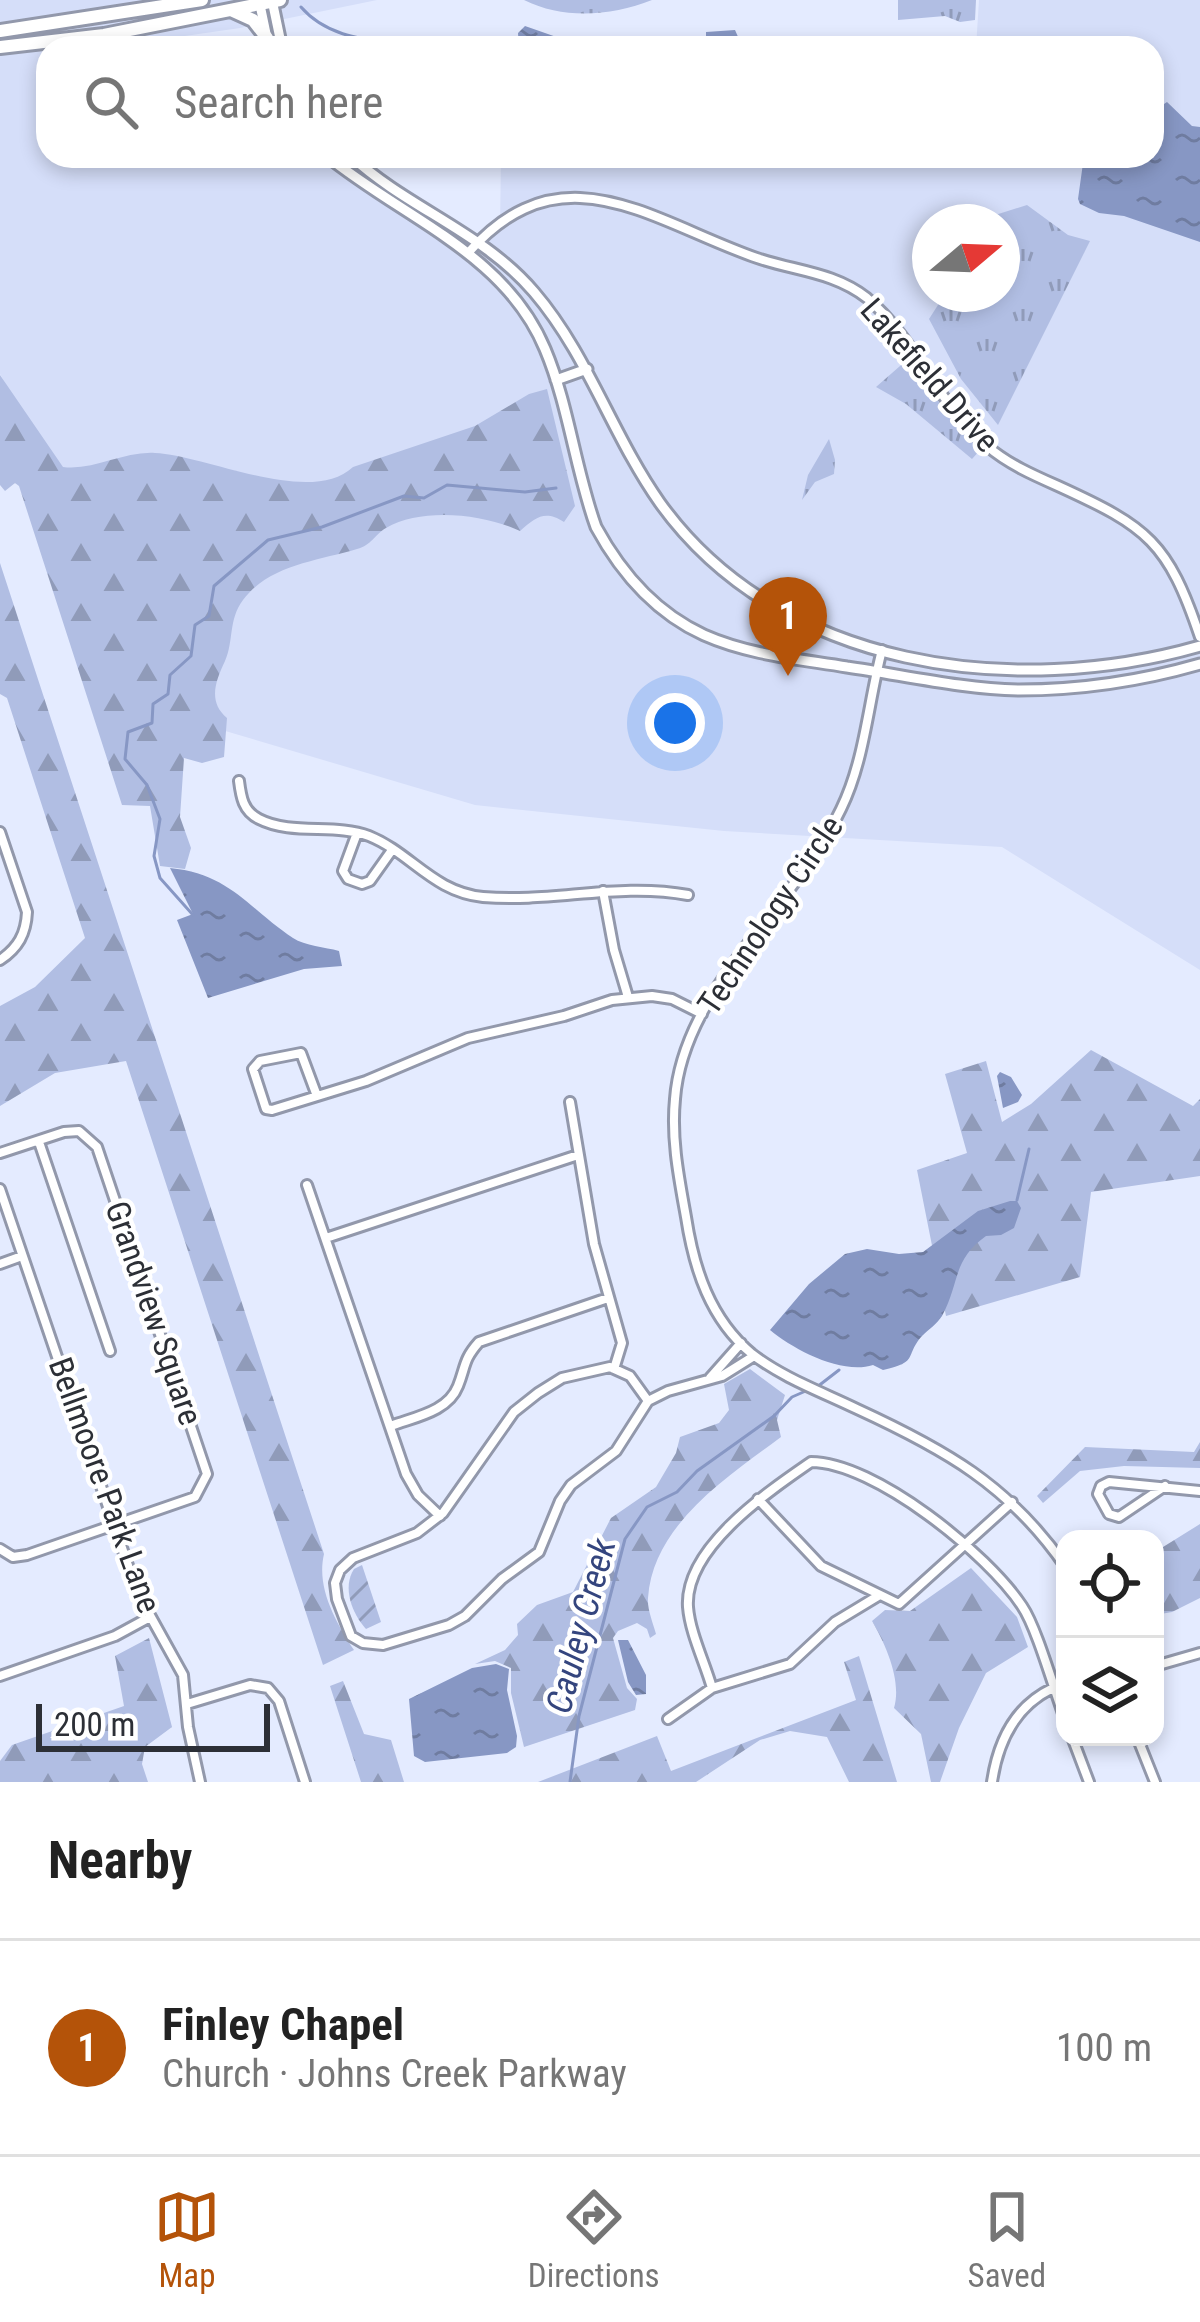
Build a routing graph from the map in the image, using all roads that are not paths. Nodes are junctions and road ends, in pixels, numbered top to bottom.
1 (202, 0) edge
2 (269, 1) edge
3 (230, 10) junction
4 (0, 31) edge
5 (88, 36) edge
6 (263, 36) edge
7 (268, 36) edge
8 (279, 36) edge
9 (36, 42) edge
10 (0, 47) edge
11 (344, 168) edge
12 (369, 168) edge
13 (479, 240) junction
14 (468, 253) junction
15 (587, 369) junction
16 (556, 380) junction
17 (1200, 637) edge
18 (1200, 646) edge
19 (882, 650) junction
20 (1200, 664) edge
21 (876, 671) junction
22 (238, 781) dead end
23 (0, 832) edge
24 (357, 833) junction
25 (392, 850) junction
26 (603, 891) junction
27 (688, 895) dead end
28 (0, 960) edge
29 (628, 997) junction
30 (702, 1014) junction
31 (317, 1096) junction
32 (570, 1102) dead end
33 (40, 1145) dead end
34 (0, 1153) edge
35 (578, 1156) junction
36 (307, 1185) dead end
37 (0, 1189) edge
38 (326, 1238) junction
39 (22, 1256) junction
40 (0, 1264) edge
41 (608, 1298) junction
42 (741, 1343) junction
43 (110, 1351) dead end
44 (754, 1356) junction
45 (726, 1368) junction
46 (614, 1369) junction
47 (648, 1401) junction
48 (391, 1426) junction
49 (1166, 1486) junction
50 (1200, 1491) edge
51 (758, 1499) junction
52 (1012, 1502) junction
53 (440, 1516) junction
54 (115, 1526) junction
55 (967, 1542) junction
56 (0, 1550) edge
57 (1056, 1552) edge
58 (880, 1595) junction
59 (150, 1617) junction
60 (1200, 1653) edge
61 (1164, 1663) edge
62 (0, 1676) edge
63 (712, 1688) junction
64 (1053, 1688) junction
65 (1056, 1696) edge
66 (187, 1704) junction
67 (668, 1719) dead end
68 (1075, 1746) edge
69 (1141, 1746) edge
70 (200, 1782) edge
71 (305, 1782) edge
72 (992, 1782) edge
73 (1089, 1782) edge
74 (1155, 1782) edge

1 - 4 highway
2 - 3 highway
2 - 7 street
2 - 8 street
3 - 5 highway
3 - 6 highway
9 - 10 highway
11 - 14 street
12 - 13 street
13 - 14 street, Lakefield Drive
13 - 15 street
13 - 17 street, Lakefield Drive
14 - 16 street
15 - 16 street
15 - 19 street
16 - 21 street
18 - 19 street
19 - 21 street, Technology Circle
20 - 21 street
21 - 30 street, Technology Circle
22 - 24 street
23 - 28 street
24 - 25 street
24 - 25 street
25 - 26 street
26 - 27 street
26 - 29 street
29 - 30 street
29 - 31 street
30 - 42 street, Technology Circle
31 - 31 street
32 - 35 street
33 - 43 street
34 - 54 street, Grandview Square
35 - 38 street
35 - 41 street
36 - 38 street
37 - 39 street, Bellmoore Park Lane
38 - 48 street
39 - 40 street
39 - 54 street, Bellmoore Park Lane
41 - 46 street
41 - 48 street
42 - 44 street, Technology Circle
42 - 45 street
44 - 45 street
44 - 52 street, Technology Circle
45 - 47 street
46 - 47 street
46 - 53 street
47 - 53 street
48 - 53 street
49 - 49 street
49 - 50 street
51 - 55 street
51 - 58 street
51 - 63 street
52 - 55 street
52 - 57 street, Technology Circle
54 - 56 street
54 - 59 street, Bellmoore Park Lane
55 - 58 street
55 - 64 street
58 - 63 street
59 - 62 street
59 - 66 street, Bellmoore Park Lane
60 - 61 street
63 - 67 street
64 - 65 street
64 - 72 street
66 - 70 street, Bellmoore Park Lane
66 - 71 street
68 - 73 street
69 - 74 street

